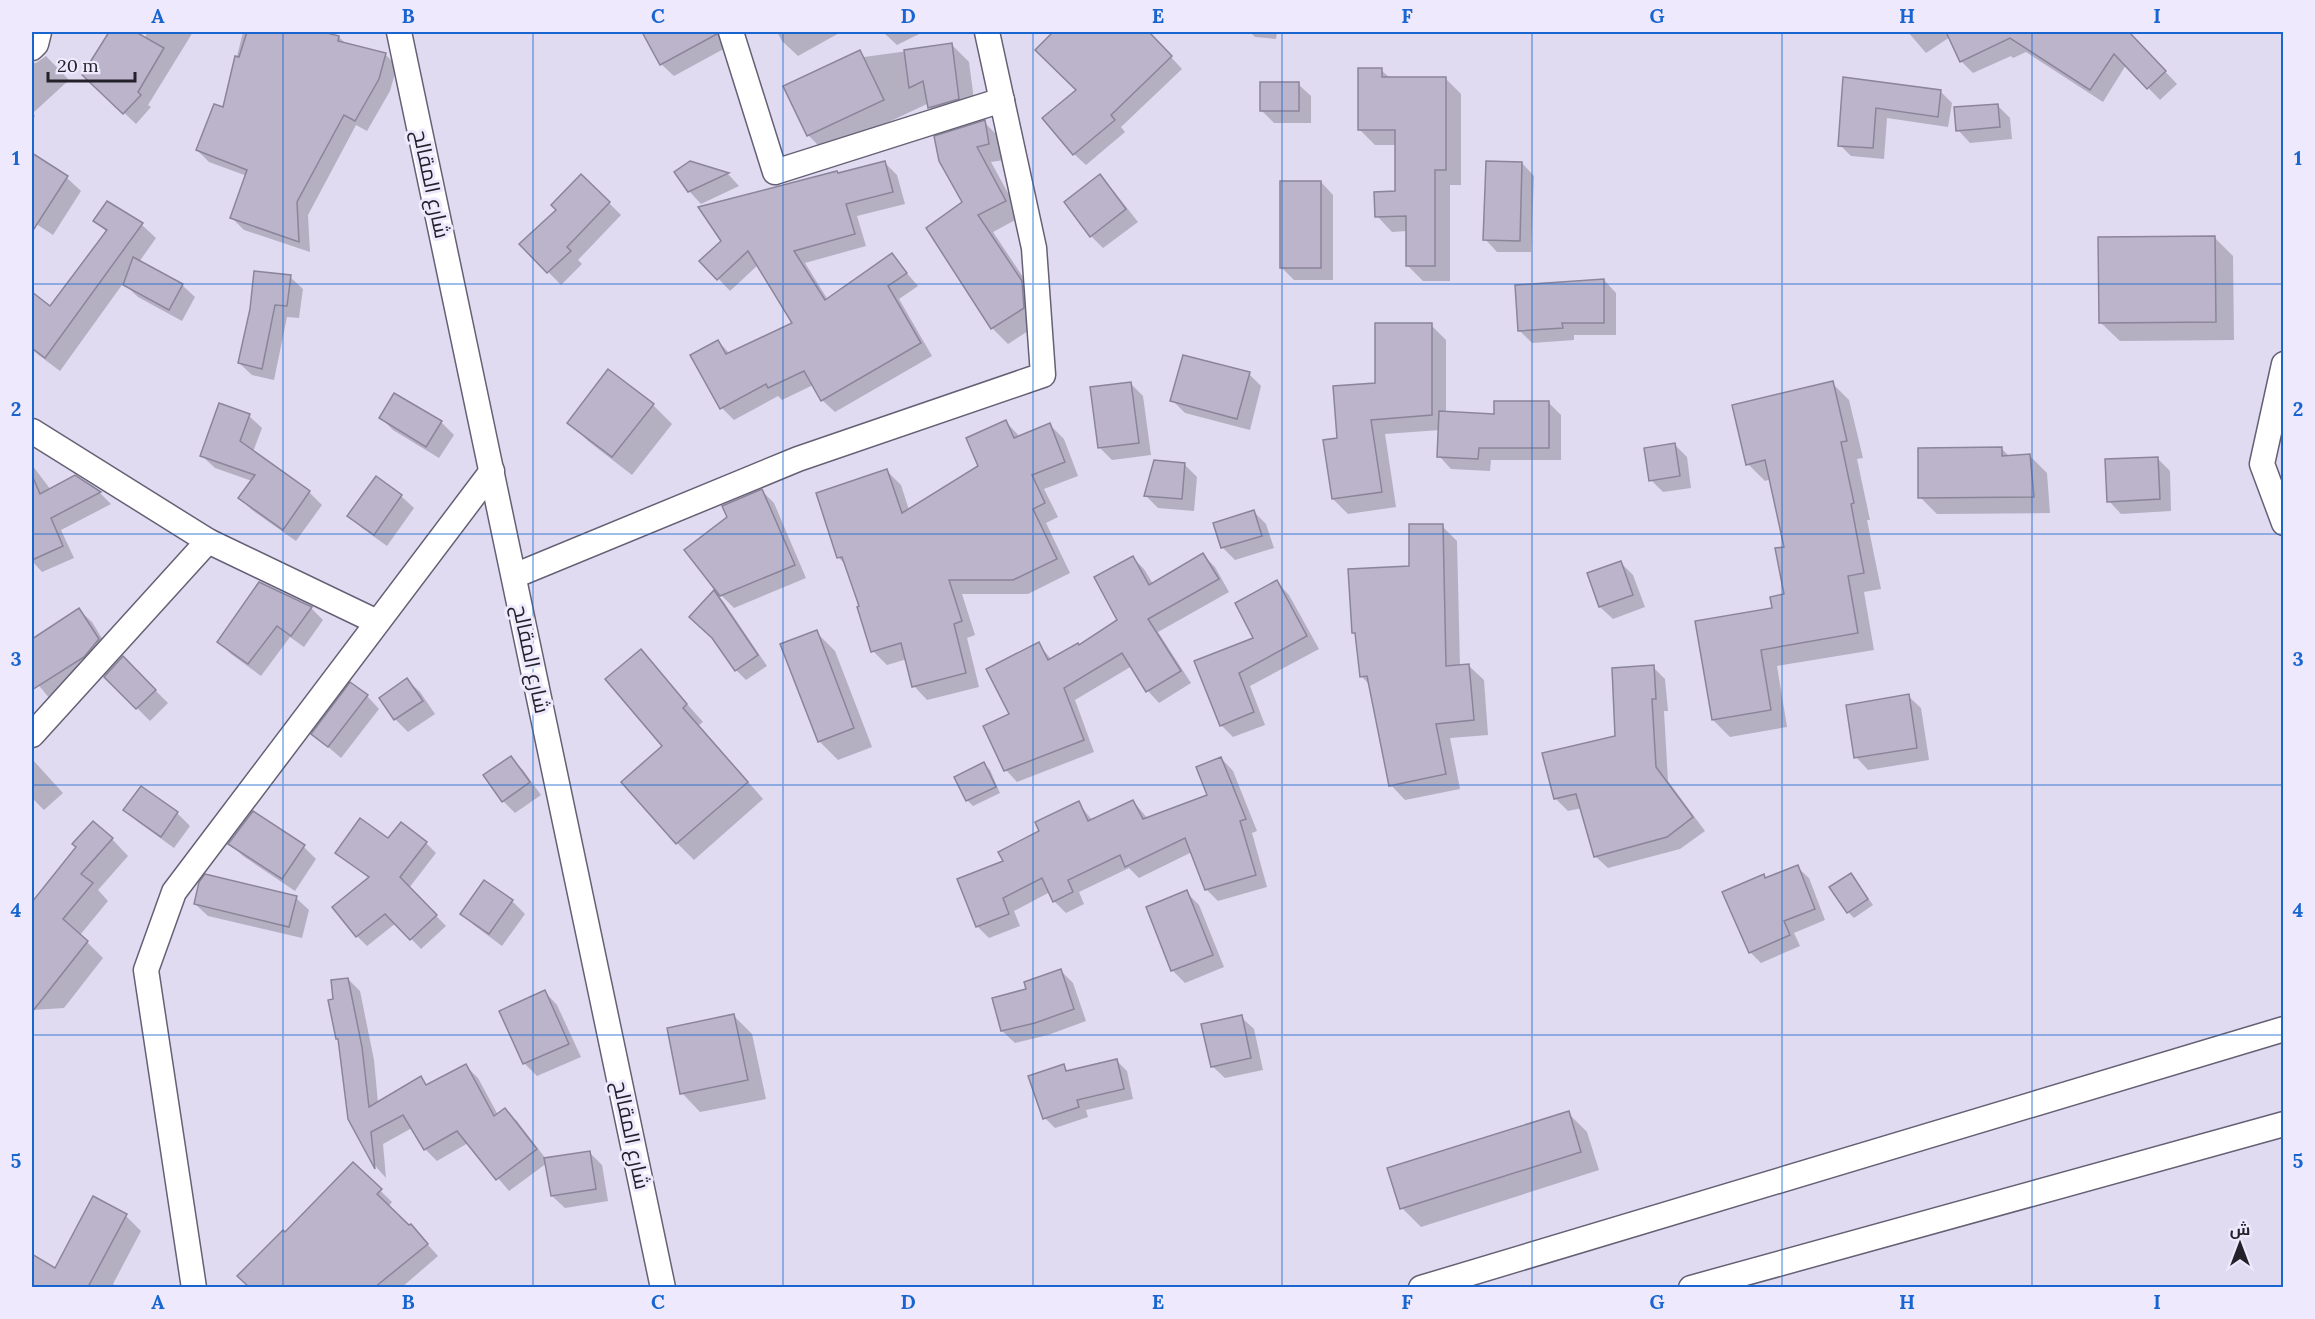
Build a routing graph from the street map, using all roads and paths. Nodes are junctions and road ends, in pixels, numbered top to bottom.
1 (39, 32) edge
2 (399, 32) edge
3 (731, 32) edge
4 (987, 32) edge
5 (32, 48) edge
6 (1002, 100) junction
7 (2283, 364) edge
8 (32, 431) edge
9 (492, 471) junction
10 (2283, 523) edge
11 (208, 541) junction
12 (514, 576) junction
13 (377, 622) junction
14 (32, 735) edge
15 (2283, 1029) edge
16 (2283, 1124) edge
17 (194, 1287) edge
18 (663, 1287) edge
19 (1421, 1287) edge
20 (1691, 1287) edge

1 - 5 street
2 - 9 street, شارع المقالح
3 - 6 street
4 - 6 street
6 - 12 street
7 - 10 street
8 - 11 street
9 - 12 street, شارع المقالح
9 - 13 street
11 - 13 street
11 - 14 street
12 - 18 street, شارع المقالح
13 - 17 street
15 - 19 street
16 - 20 street

